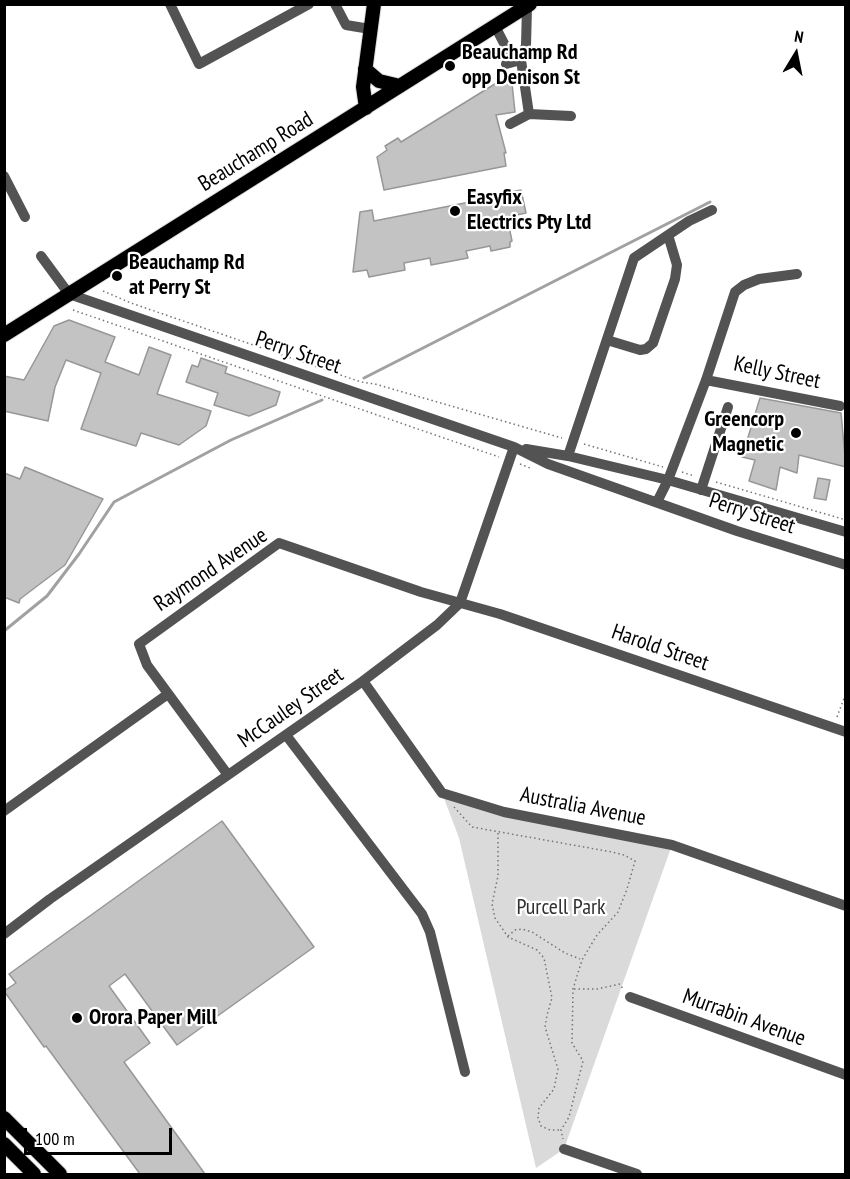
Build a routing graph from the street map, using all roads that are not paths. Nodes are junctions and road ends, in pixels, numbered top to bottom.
1 (170, 4) edge
2 (309, 4) edge
3 (336, 4) edge
4 (374, 4) edge
5 (528, 6) edge
6 (495, 26) junction
7 (370, 29) junction
8 (521, 60) junction
9 (506, 64) dead end
10 (365, 69) junction
11 (400, 86) junction
12 (366, 108) junction
13 (529, 114) junction
14 (571, 116) dead end
15 (510, 124) dead end
16 (4, 176) edge
17 (712, 210) dead end
18 (25, 217) dead end
19 (668, 235) junction
20 (41, 256) dead end
21 (797, 274) dead end
22 (69, 294) junction
23 (4, 335) edge
24 (607, 340) junction
25 (706, 380) junction
26 (840, 406) dead end
27 (728, 407) dead end
28 (514, 447) junction
29 (568, 456) junction
30 (670, 475) junction
31 (701, 490) junction
32 (657, 502) junction
33 (846, 532) edge
34 (846, 564) edge
35 (460, 603) junction
36 (363, 681) junction
37 (168, 694) junction
38 (846, 732) edge
39 (286, 735) junction
40 (228, 775) junction
41 (4, 811) edge
42 (846, 906) edge
43 (4, 934) edge
44 (630, 997) road end
45 (465, 1072) dead end
46 (846, 1075) edge
47 (4, 1118) edge
48 (4, 1144) edge
49 (564, 1149) road end
50 (628, 1173) edge
51 (34, 1174) edge
52 (60, 1174) edge

1 - 2 street
3 - 7 street
4 - 7 main road
5 - 6 main road, Beauchamp Road
5 - 8 street
6 - 8 street
6 - 11 main road, Beauchamp Road
7 - 10 main road
8 - 9 street
8 - 13 street
10 - 11 main road
10 - 12 main road
11 - 12 main road, Beauchamp Road
12 - 22 main road, Beauchamp Road
13 - 14 street
13 - 15 street
16 - 18 street
17 - 19 street
19 - 24 street
19 - 24 street
20 - 22 street
21 - 25 street, Kelly Street
22 - 23 main road, Beauchamp Road
22 - 28 street, Perry Street
24 - 29 street
25 - 26 street, Kelly Street
25 - 30 street, Kelly Street
27 - 31 street
28 - 29 street, Perry Street
28 - 32 street, Perry Street
28 - 35 street, McCauley Street
29 - 30 street, Perry Street
30 - 31 street, Perry Street
30 - 32 street, Kelly Street
31 - 33 street, Perry Street
32 - 34 street, Perry Street
35 - 36 street, McCauley Street
35 - 37 street, Raymond Avenue
35 - 38 street, Harold Street
36 - 39 street, McCauley Street
36 - 42 street, Australia Avenue
37 - 40 street, Raymond Avenue
37 - 41 street
39 - 40 street, McCauley Street
39 - 45 street
40 - 43 street, McCauley Street
44 - 46 street, Murrabin Avenue
47 - 52 main road
48 - 51 main road
49 - 50 street

